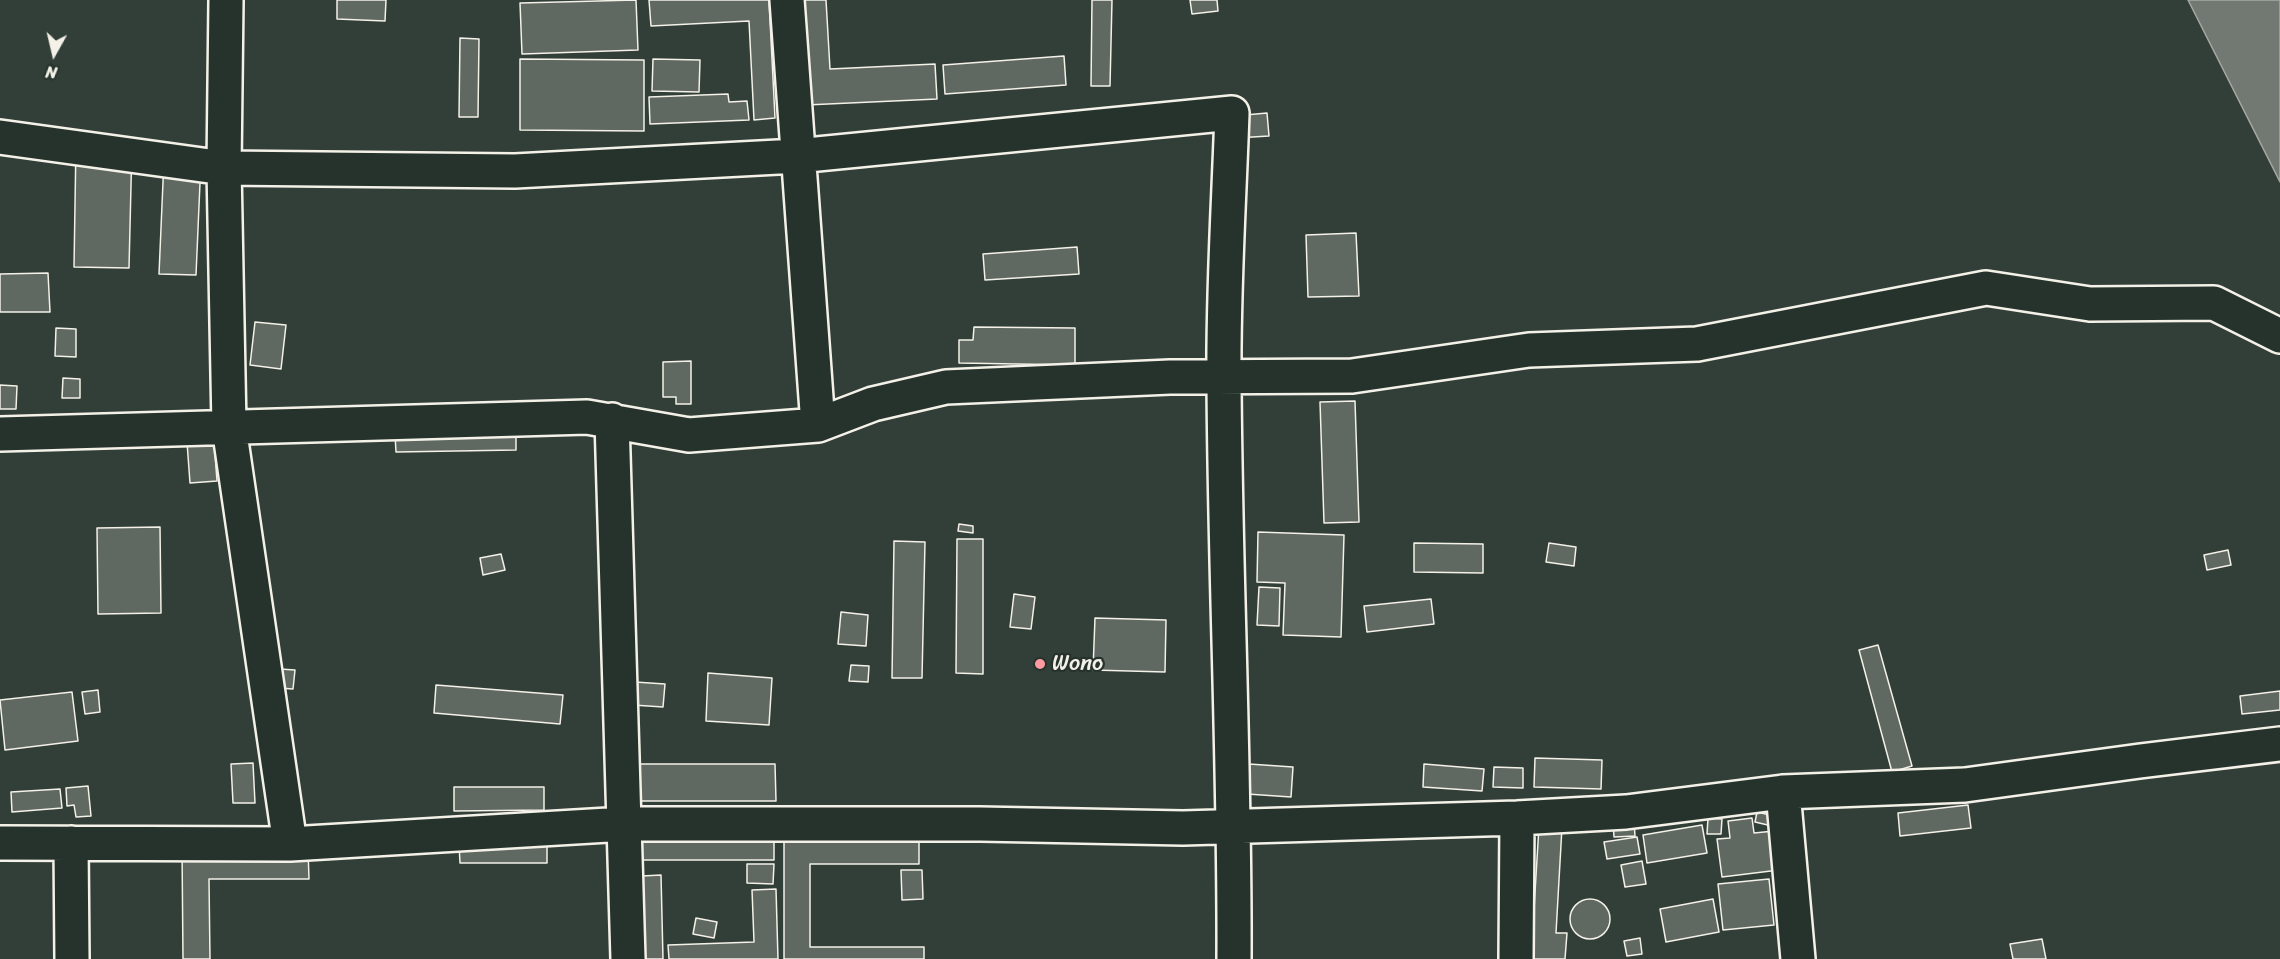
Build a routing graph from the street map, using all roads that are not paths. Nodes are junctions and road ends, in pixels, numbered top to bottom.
1 (226, 0) edge
2 (787, 0) edge
3 (0, 137) edge
4 (797, 156) junction
5 (224, 168) junction
6 (2280, 336) edge
7 (1224, 377) junction
8 (612, 420) junction
9 (818, 425) junction
10 (229, 427) junction
11 (0, 434) edge
12 (2280, 744) edge
13 (1782, 792) junction
14 (1517, 818) junction
15 (626, 824) junction
16 (1235, 827) junction
17 (0, 843) edge
18 (71, 843) junction
19 (290, 844) junction
20 (72, 959) edge
21 (628, 959) edge
22 (1234, 959) edge
23 (1516, 959) edge
24 (1798, 959) edge

1 - 5 street
2 - 4 street
3 - 5 street
4 - 5 street
4 - 7 street
4 - 9 street
5 - 10 street
6 - 7 street
7 - 9 street
7 - 16 street
8 - 9 street
8 - 10 street
8 - 15 street
10 - 11 street
10 - 19 street
12 - 13 street
13 - 14 street
13 - 24 street
14 - 16 street
14 - 23 street
15 - 16 street
15 - 19 street
15 - 21 street
16 - 22 street
17 - 18 street
18 - 19 street
18 - 20 street

